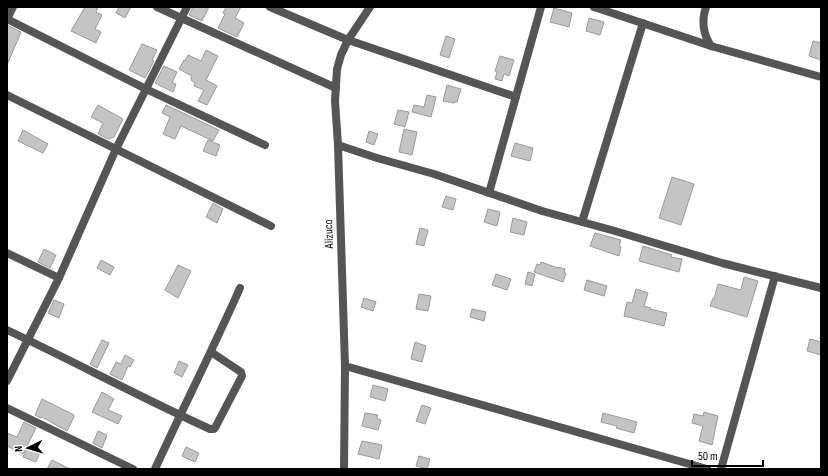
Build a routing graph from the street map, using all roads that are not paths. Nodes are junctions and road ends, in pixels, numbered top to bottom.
1 (13, 7) edge
2 (157, 7) edge
3 (187, 7) edge
4 (270, 7) edge
5 (370, 7) edge
6 (540, 7) edge
7 (598, 7) edge
8 (706, 7) edge
9 (182, 18) junction
10 (7, 19) edge
11 (643, 23) junction
12 (348, 40) junction
13 (711, 46) junction
14 (821, 77) edge
15 (336, 88) junction
16 (146, 89) junction
17 (7, 95) edge
18 (516, 97) junction
19 (265, 145) dead end
20 (338, 145) junction
21 (116, 149) junction
22 (489, 193) junction
23 (582, 222) junction
24 (271, 226) dead end
25 (7, 253) edge
26 (775, 276) junction
27 (59, 278) junction
28 (240, 288) dead end
29 (821, 288) edge
30 (7, 330) edge
31 (27, 339) junction
32 (212, 352) junction
33 (345, 366) junction
34 (7, 381) edge
35 (7, 408) edge
36 (180, 415) junction
37 (133, 469) edge
38 (155, 469) edge
39 (344, 469) edge
40 (707, 469) edge
41 (721, 469) edge

1 - 10 street
2 - 9 street
3 - 9 street
4 - 12 street
5 - 12 street, Alizuco
6 - 18 street
7 - 11 street
8 - 13 street
9 - 15 street
9 - 16 street
10 - 16 street
11 - 13 street
11 - 23 street
12 - 15 street, Alizuco
12 - 18 street
13 - 14 street
15 - 20 street, Alizuco
16 - 19 street
16 - 21 street
17 - 21 street
18 - 22 street
20 - 22 street
20 - 33 street, Alizuco
21 - 24 street
21 - 27 street
22 - 23 street
23 - 26 street
25 - 27 street
26 - 29 street
26 - 41 street
27 - 31 street
28 - 32 street
30 - 31 street
31 - 34 street
31 - 36 street
32 - 36 street
32 - 36 street
33 - 39 street, Alizuco
33 - 40 street
35 - 37 street
36 - 38 street

